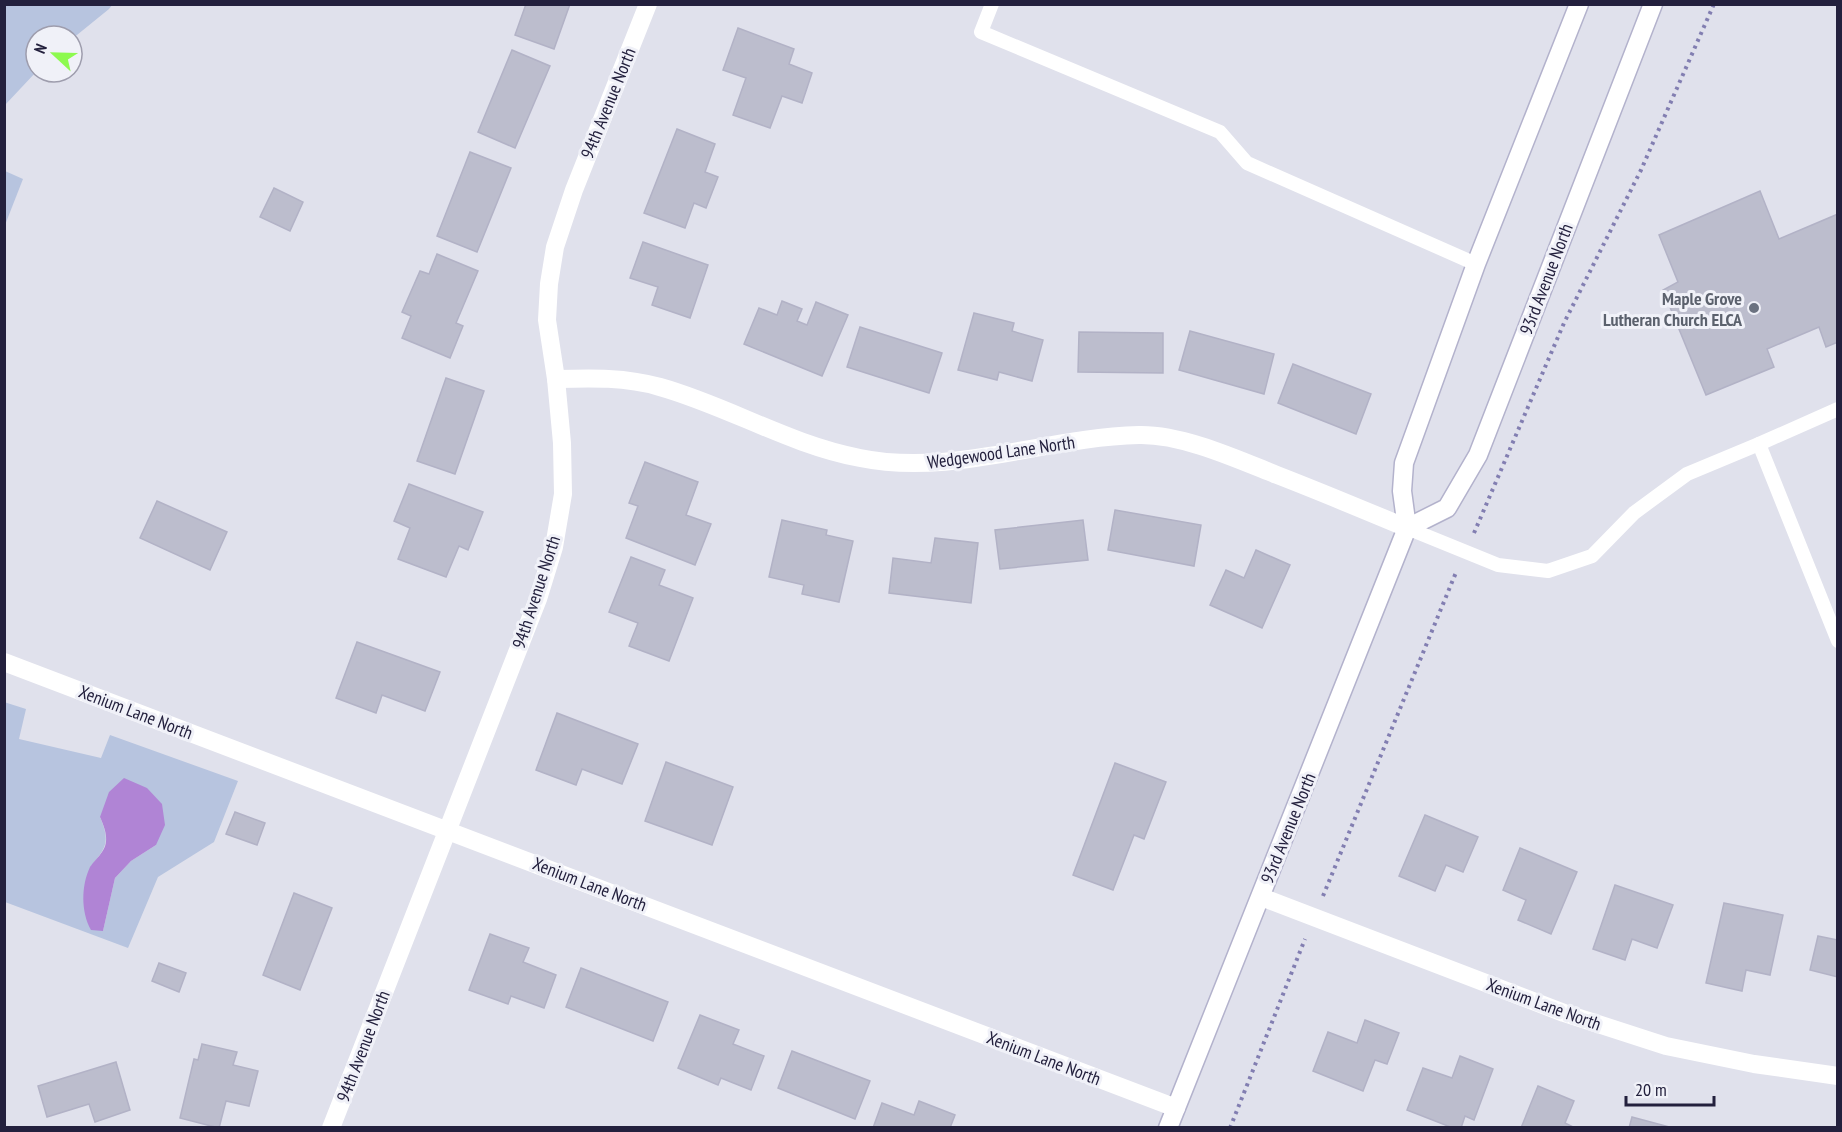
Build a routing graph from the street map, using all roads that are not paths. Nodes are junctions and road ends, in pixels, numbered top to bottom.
1 (648, 4) edge
2 (992, 4) edge
3 (1579, 4) edge
4 (1653, 4) edge
5 (1476, 264) junction
6 (556, 379) junction
7 (1838, 409) edge
8 (1759, 444) junction
9 (1407, 528) junction
10 (1838, 641) edge
11 (4, 662) edge
12 (447, 830) junction
13 (1261, 897) junction
14 (1838, 1076) edge
15 (1176, 1108) junction
16 (331, 1128) edge
17 (1168, 1128) edge

1 - 6 street, 94th Avenue North
2 - 5 lane
3 - 5 street, 93rd Avenue North
4 - 9 street, 93rd Avenue North
5 - 9 street, 93rd Avenue North
6 - 9 street, Wedgewood Lane North
6 - 12 street, 94th Avenue North
7 - 8 lane
8 - 9 lane
8 - 10 lane
9 - 13 street, 93rd Avenue North
11 - 12 street, Xenium Lane North
12 - 15 street, Xenium Lane North
12 - 16 street, 94th Avenue North
13 - 14 street, Xenium Lane North
13 - 15 street, 93rd Avenue North
15 - 17 street, 93rd Avenue North

